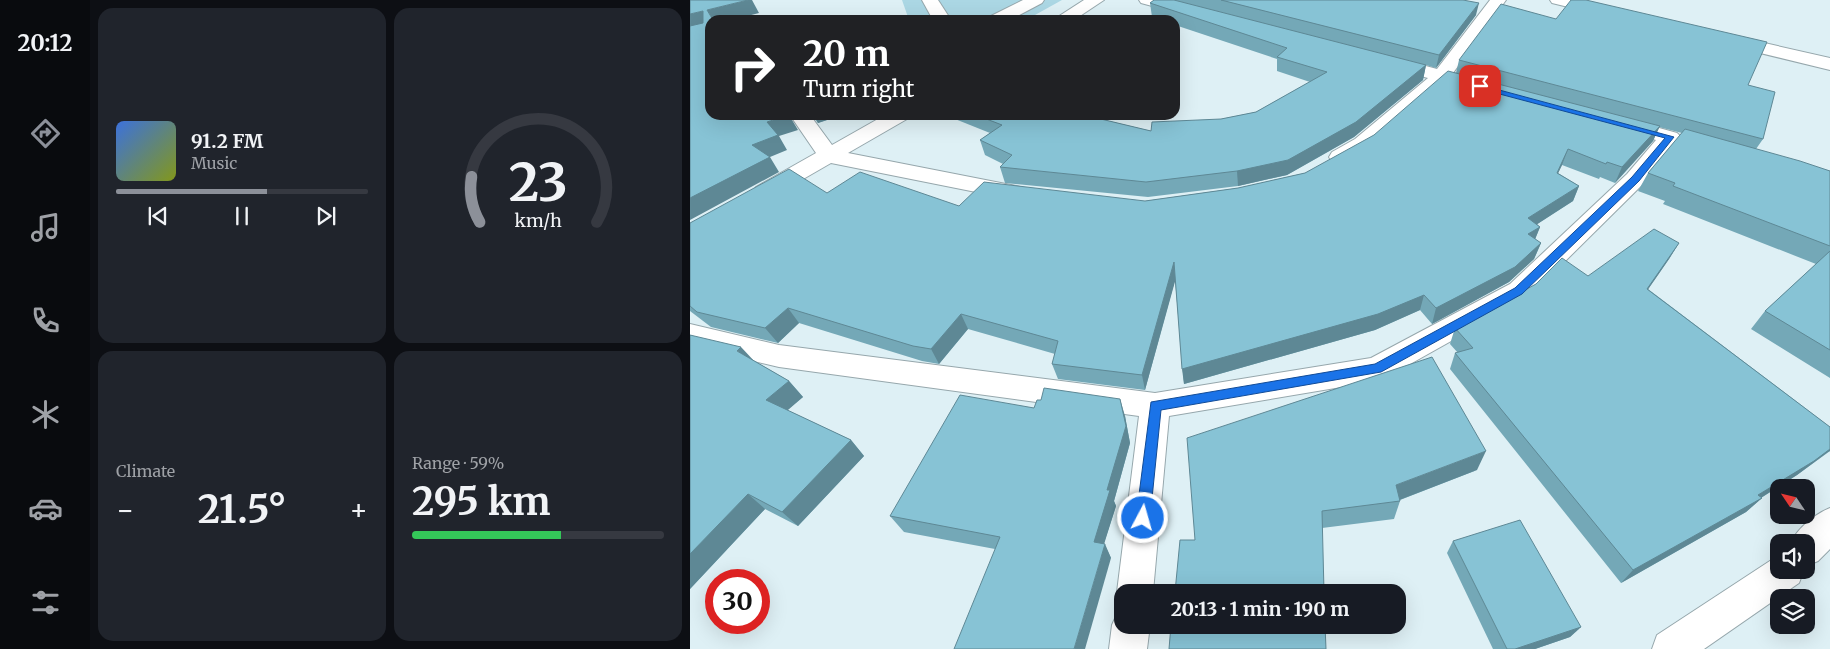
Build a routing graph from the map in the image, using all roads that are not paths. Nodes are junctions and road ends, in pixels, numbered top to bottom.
1 (930, 0) edge
2 (1036, 0) edge
3 (1096, 0) edge
4 (1147, 0) edge
5 (1498, 0) edge
6 (1558, 0) edge
7 (939, 15) edge
8 (1007, 15) edge
9 (1070, 15) edge
10 (1626, 16) edge
11 (1214, 17) edge
12 (1713, 36) edge
13 (1366, 56) edge
14 (1830, 64) edge
15 (1442, 76) junction
16 (1499, 91) edge
17 (1594, 116) edge
18 (804, 120) edge
19 (891, 120) edge
20 (829, 156) junction
21 (1321, 168) edge
22 (1040, 195) edge
23 (742, 203) edge
24 (690, 335) edge
25 (1155, 406) junction
26 (1830, 524) edge
27 (1815, 540) edge
28 (1773, 579) edge
29 (1136, 584) edge
30 (1130, 634) edge
31 (1128, 649) edge
32 (1671, 649) edge

1 - 7 street
2 - 8 street
3 - 9 street
4 - 11 street
5 - 15 street
6 - 10 street
12 - 14 street
13 - 15 street
15 - 16 street
15 - 21 street
17 - 25 street
18 - 20 street
19 - 20 street
20 - 22 street
20 - 23 street
24 - 25 street
25 - 29 street
26 - 27 street
28 - 32 street
30 - 31 street

